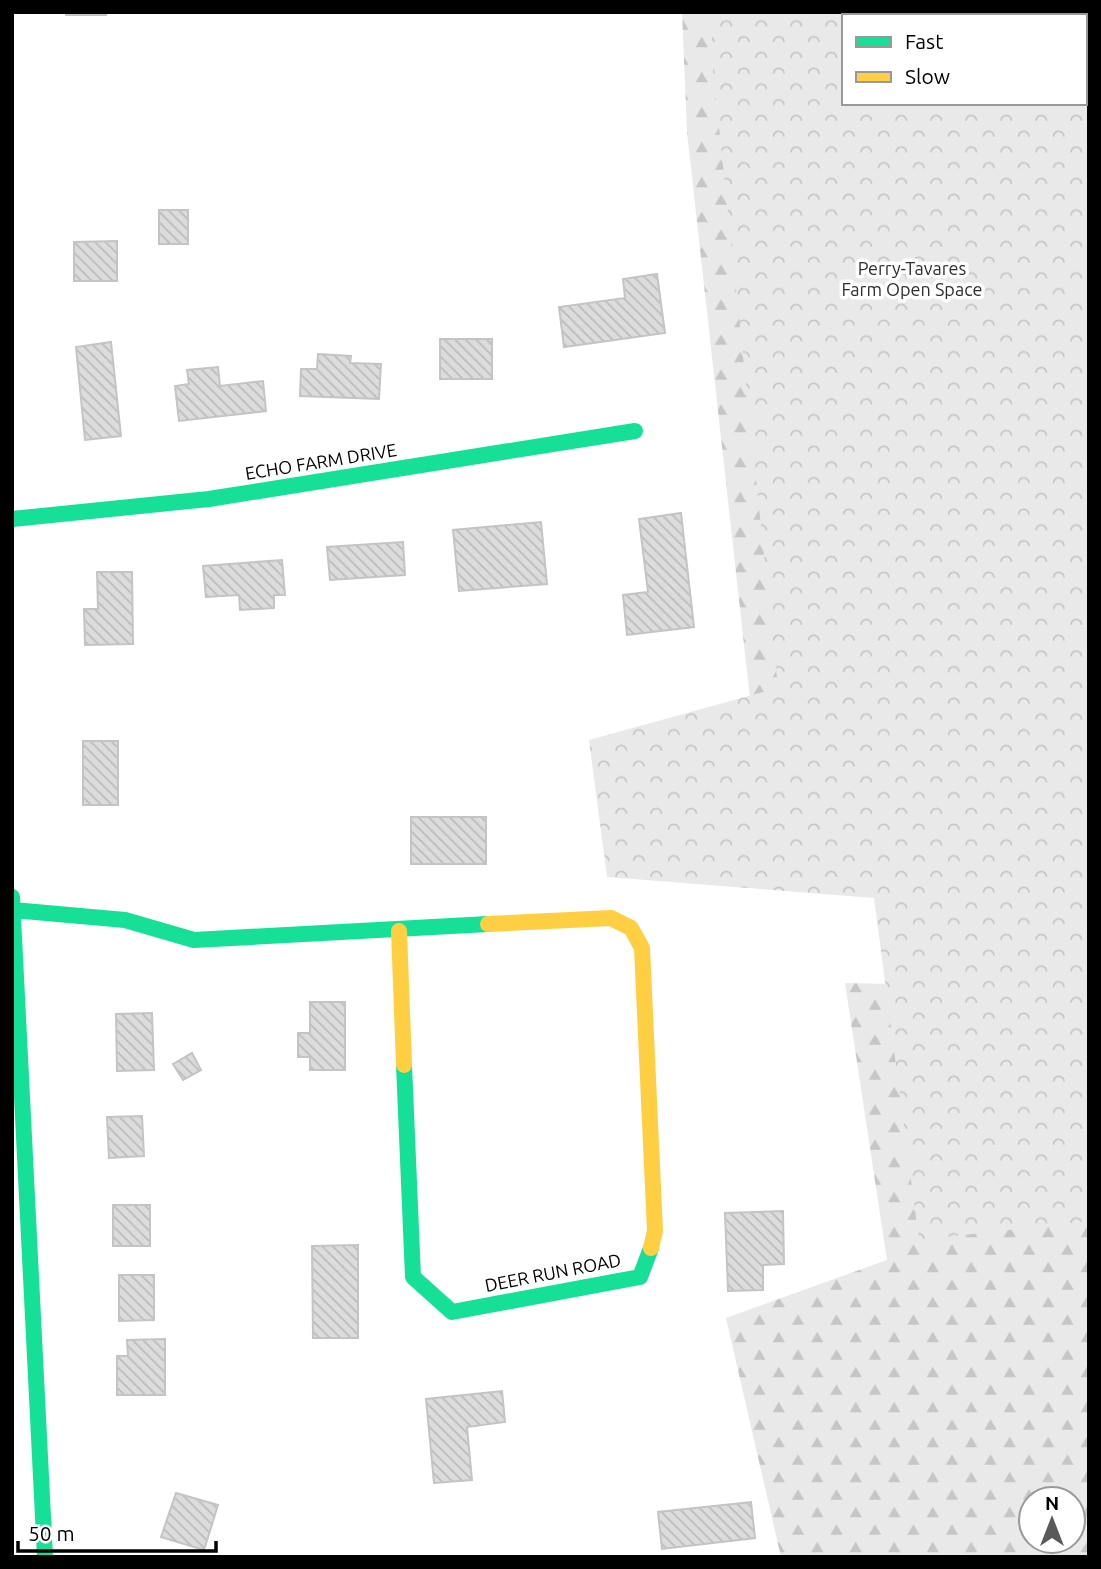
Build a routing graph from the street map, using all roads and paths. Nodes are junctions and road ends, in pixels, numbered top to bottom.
1 (635, 430) dead end
2 (12, 519) edge
3 (12, 897) edge
4 (13, 910) edge
5 (399, 931) junction
6 (45, 1557) edge

1 - 2 street, ECHO FARM DRIVE
3 - 4 street
4 - 5 street, DEER RUN ROAD
4 - 6 street
5 - 5 street, DEER RUN ROAD

